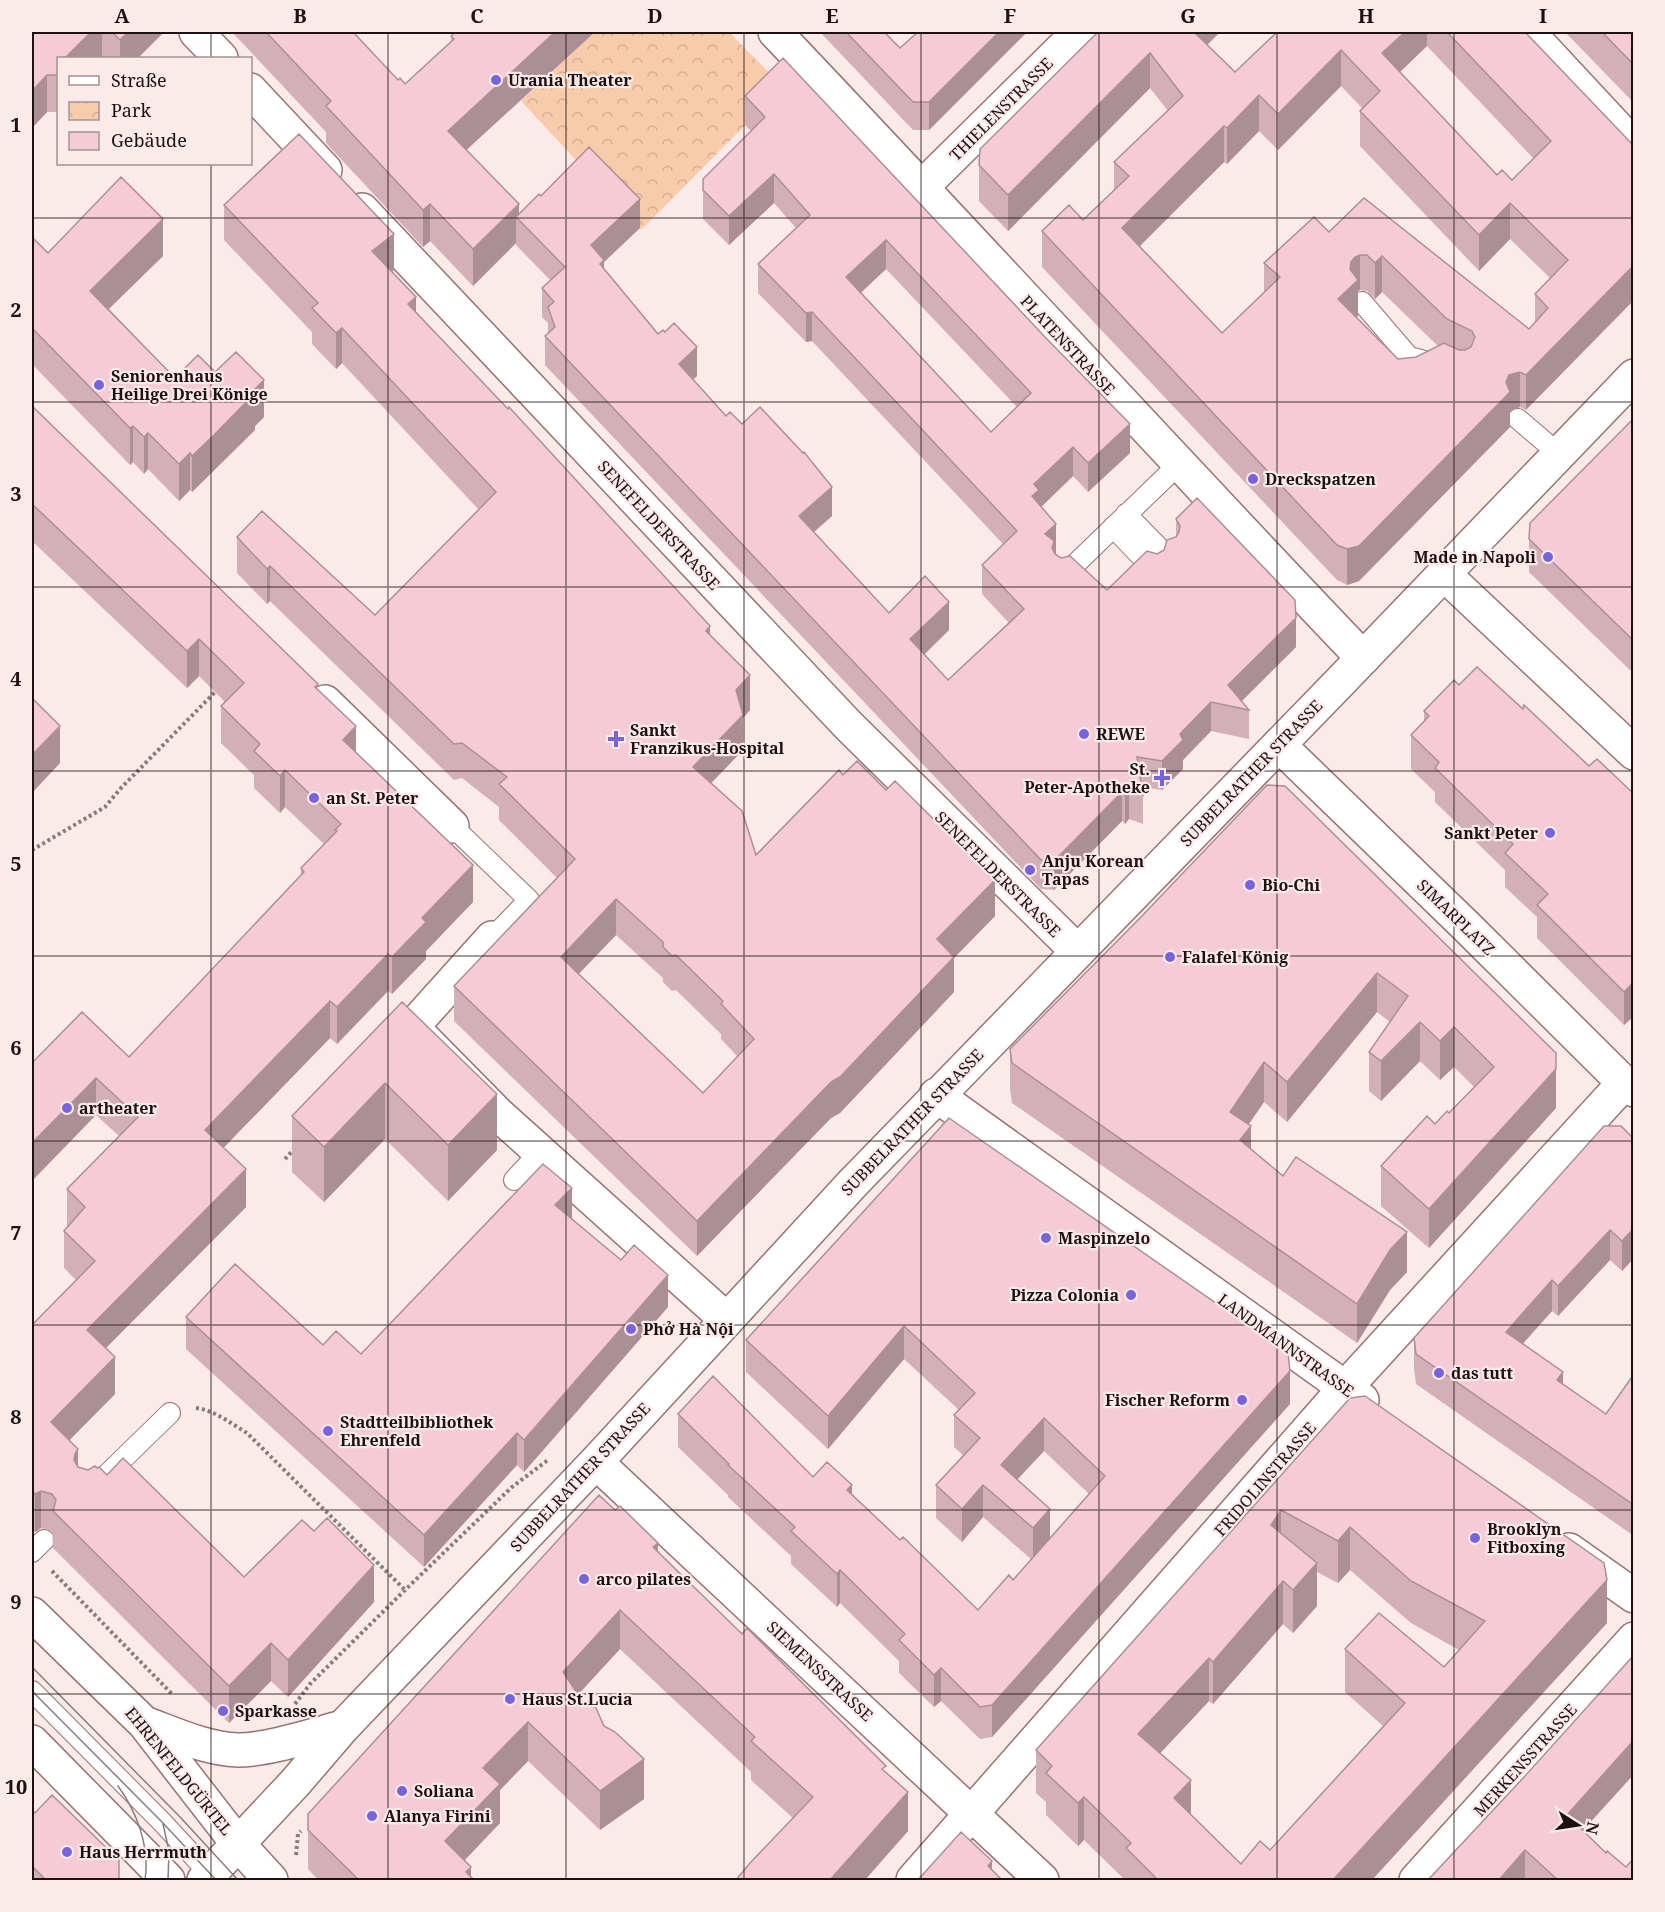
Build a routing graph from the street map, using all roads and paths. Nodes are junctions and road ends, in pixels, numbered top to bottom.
1 (196, 32) edge
2 (775, 32) edge
3 (1079, 32) edge
4 (1528, 32) edge
5 (220, 57) edge
6 (252, 92) edge
7 (1634, 146) edge
8 (922, 187) junction
9 (1362, 302) dead end
10 (1455, 371) edge
11 (1634, 376) edge
12 (1518, 419) dead end
13 (1559, 454) junction
14 (1179, 464) junction
15 (1119, 521) junction
16 (1162, 564) edge
17 (1444, 574) junction
18 (1064, 575) edge
19 (1363, 658) junction
20 (301, 678) edge
21 (219, 688) edge
22 (1279, 745) junction
23 (1634, 753) edge
24 (452, 826) joint
25 (32, 850) edge
26 (492, 938) joint
27 (1077, 951) junction
28 (1629, 1086) edge
29 (936, 1095) junction
30 (301, 1142) edge
31 (540, 1152) junction
32 (285, 1159) dead end
33 (514, 1180) dead end
34 (727, 1320) junction
35 (1345, 1388) junction
36 (170, 1413) joint
37 (1384, 1415) edge
38 (596, 1462) junction
39 (86, 1495) edge
40 (1547, 1534) edge
41 (36, 1548) edge
42 (405, 1590) junction
43 (1634, 1596) edge
44 (32, 1614) edge
45 (1634, 1639) edge
46 (32, 1691) edge
47 (177, 1698) dead end
48 (287, 1712) dead end
49 (144, 1723) junction
50 (343, 1727) junction
51 (32, 1742) edge
52 (973, 1814) junction
53 (298, 1834) dead end
54 (238, 1844) junction
55 (297, 1860) dead end
56 (207, 1877) edge
57 (168, 1881) edge
58 (271, 1881) edge
59 (913, 1881) edge
60 (1042, 1881) edge
61 (1416, 1881) edge

1 - 5 street
2 - 8 street, PLATENSTRASSE
3 - 8 street, THIELENSTRASSE
4 - 7 street
6 - 27 street, SENEFELDERSTRASSE
8 - 14 street, PLATENSTRASSE
9 - 10 lane
11 - 13 street, SUBBELRATHER STRASSE
12 - 13 lane
13 - 17 street, SUBBELRATHER STRASSE
14 - 15 lane
14 - 19 street, PLATENSTRASSE
15 - 16 lane
15 - 18 lane
17 - 19 street, SUBBELRATHER STRASSE
17 - 23 street
19 - 22 street, SUBBELRATHER STRASSE
20 - 24 street
21 - 25 path
22 - 27 street, SUBBELRATHER STRASSE
22 - 28 street, SIMARPLATZ
24 - 26 lane
26 - 31 street
27 - 29 street, SUBBELRATHER STRASSE
28 - 35 street, FRIDOLINSTRASSE
29 - 34 street, SUBBELRATHER STRASSE
29 - 35 street, LANDMANNSTRASSE
30 - 32 path
31 - 33 lane
31 - 34 street
34 - 38 street, SUBBELRATHER STRASSE
35 - 37 street, LANDMANNSTRASSE
35 - 52 street, FRIDOLINSTRASSE
36 - 39 lane
36 - 42 path
38 - 42 path
38 - 50 street, SUBBELRATHER STRASSE
38 - 52 street, SIEMENSSTRASSE
40 - 43 street
41 - 47 path
42 - 48 path
44 - 49 street, EHRENFELDGÜRTEL
45 - 61 street, MERKENSSTRASSE
46 - 56 lane
49 - 50 street
49 - 54 street, EHRENFELDGÜRTEL
50 - 54 street, SUBBELRATHER STRASSE
51 - 57 street
52 - 59 street, FRIDOLINSTRASSE
52 - 60 street, SIEMENSSTRASSE
53 - 55 path
54 - 56 street, SUBBELRATHER STRASSE
54 - 58 street, EHRENFELDGÜRTEL

